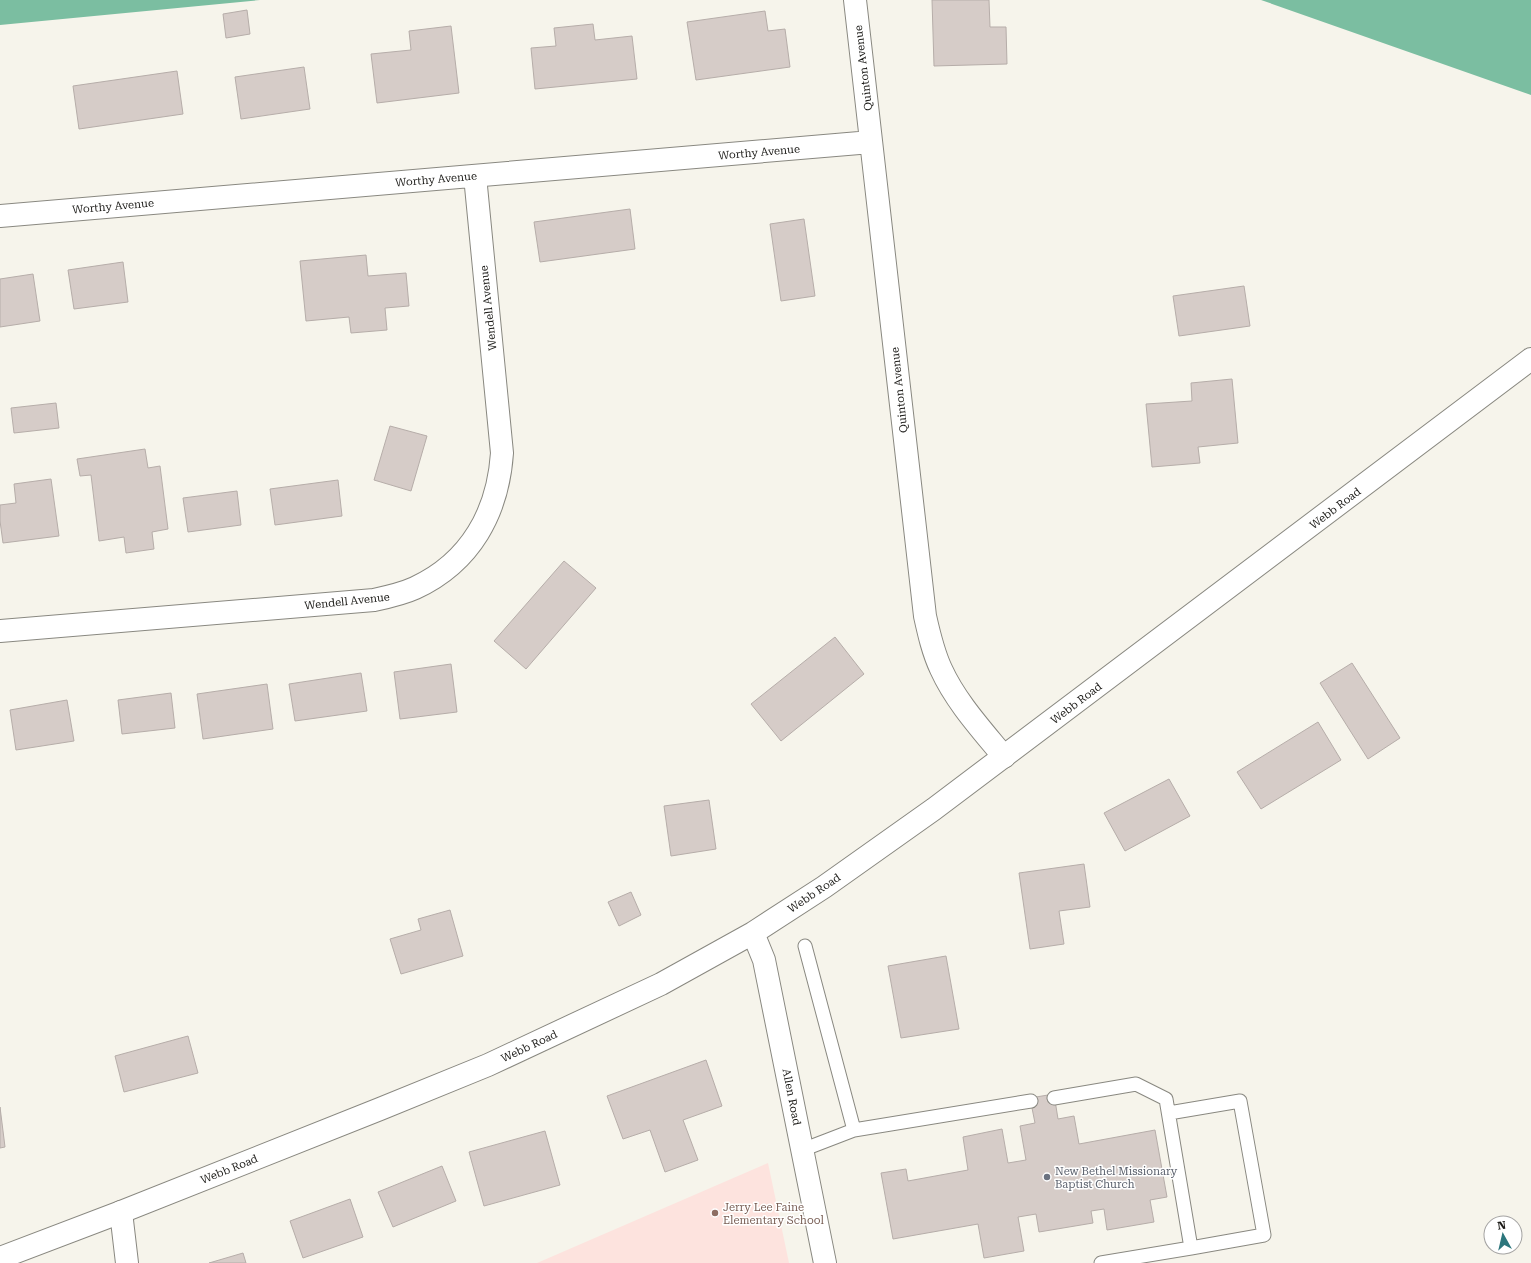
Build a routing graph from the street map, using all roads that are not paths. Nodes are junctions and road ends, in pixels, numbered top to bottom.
1 (855, 0) edge
2 (872, 142) junction
3 (475, 176) junction
4 (0, 216) edge
5 (1531, 359) edge
6 (0, 631) edge
7 (1004, 757) junction
8 (753, 933) junction
9 (804, 946) dead end
10 (1054, 1098) dead end
11 (1031, 1101) dead end
12 (1169, 1113) junction
13 (854, 1130) junction
14 (802, 1150) junction
15 (121, 1212) junction
16 (1191, 1248) junction
17 (0, 1258) edge
18 (126, 1263) edge
19 (825, 1263) edge
20 (1101, 1263) edge

1 - 2 street, Quinton Avenue
2 - 3 street, Worthy Avenue
2 - 7 street, Quinton Avenue
3 - 4 street, Worthy Avenue
3 - 6 street, Wendell Avenue
5 - 7 street, Webb Road
7 - 8 street, Webb Road
8 - 14 street, Allen Road
8 - 15 street, Webb Road
9 - 13 lane
10 - 12 lane
11 - 13 lane
12 - 16 lane
12 - 16 lane
13 - 14 lane
14 - 19 street, Allen Road
15 - 17 street, Webb Road
15 - 18 street
16 - 20 lane

